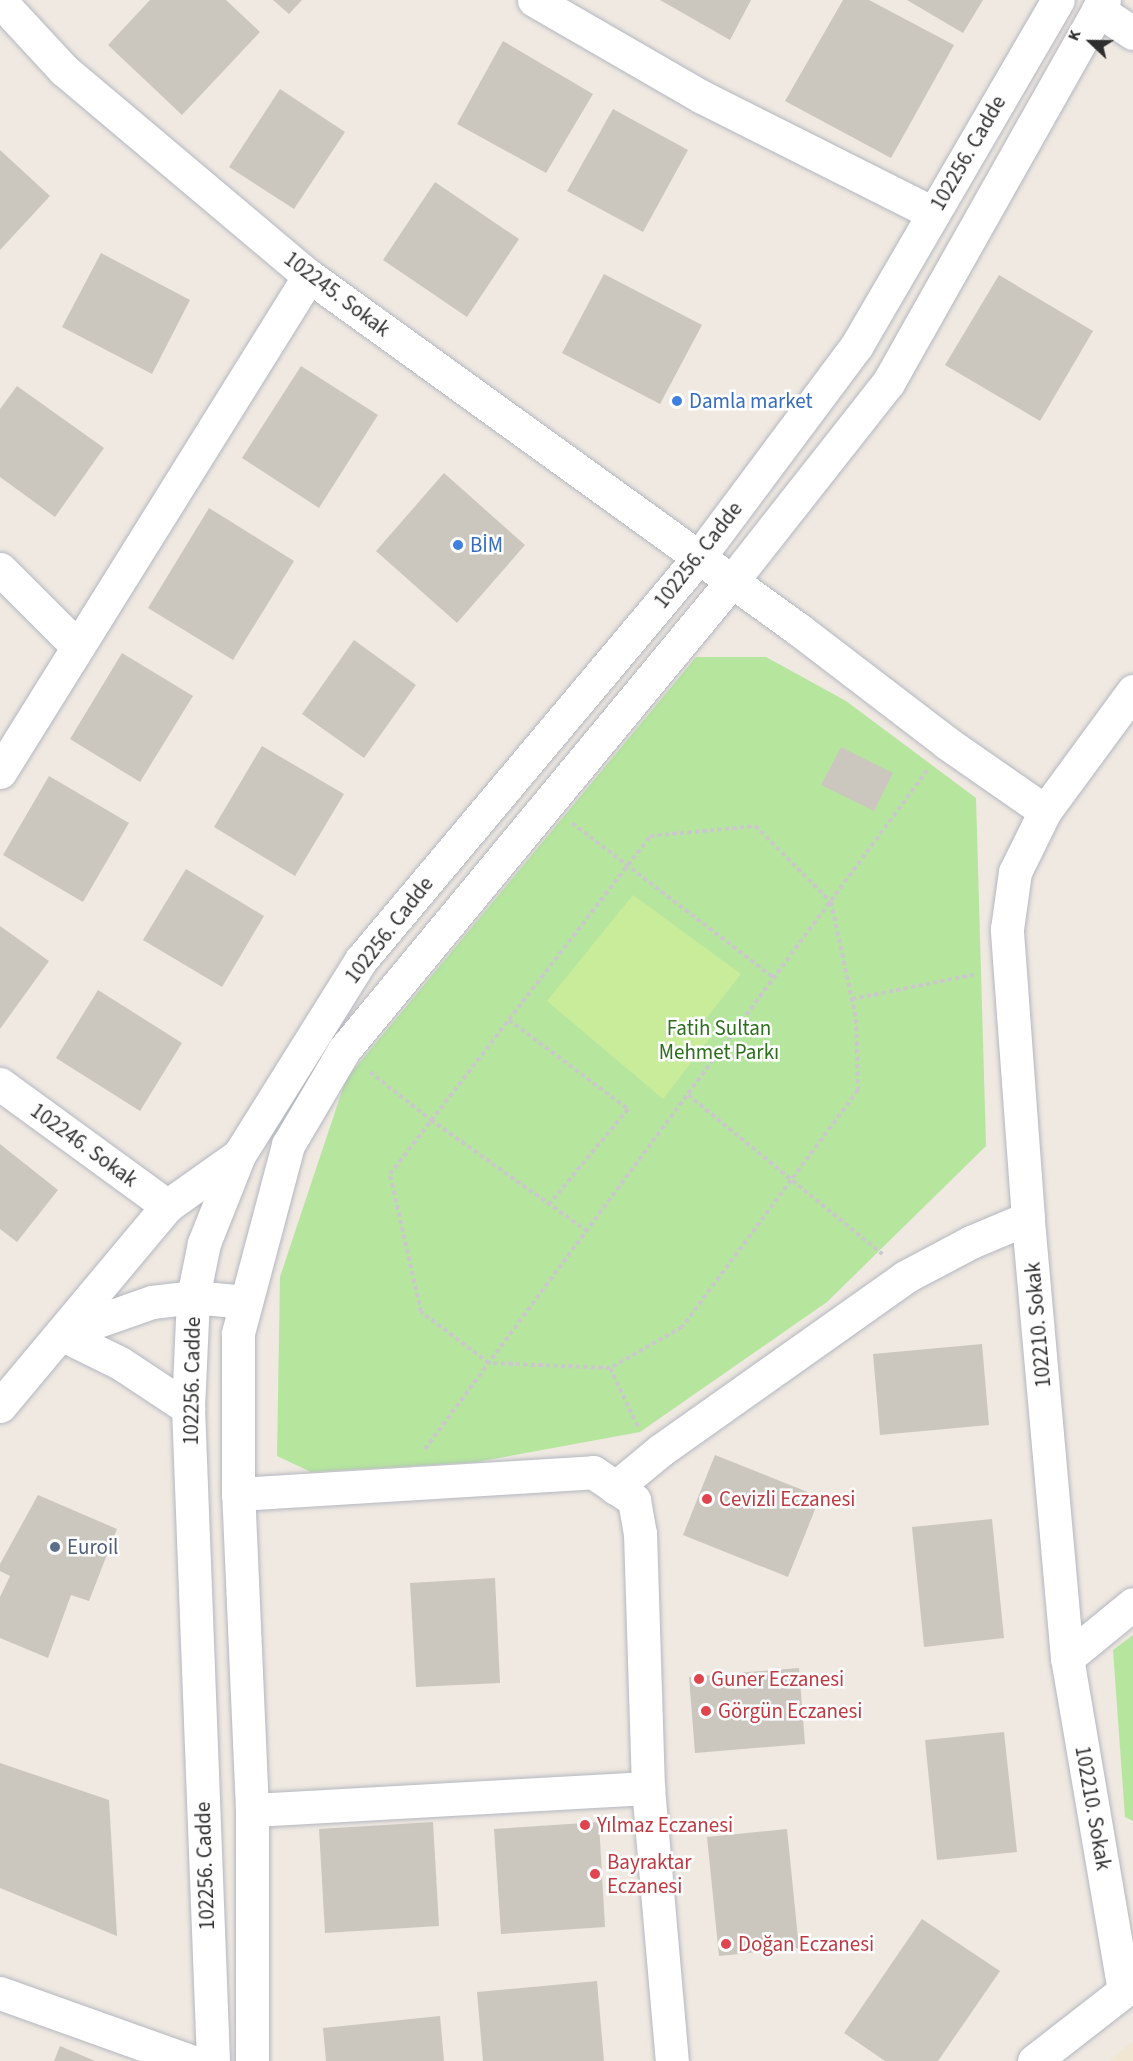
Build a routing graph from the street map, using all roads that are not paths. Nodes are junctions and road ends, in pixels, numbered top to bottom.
1 (1058, 0) edge
2 (0, 1) edge
3 (553, 5) edge
4 (1101, 5) edge
5 (1133, 33) edge
6 (933, 213) junction
7 (309, 276) junction
8 (699, 557) junction
9 (0, 569) edge
10 (732, 582) junction
11 (78, 647) junction
12 (1133, 692) edge
13 (0, 772) edge
14 (1045, 811) junction
15 (0, 1084) edge
16 (239, 1155) junction
17 (167, 1206) junction
18 (1028, 1218) junction
19 (194, 1298) junction
20 (246, 1302) junction
21 (61, 1334) junction
22 (0, 1406) edge
23 (188, 1408) junction
24 (615, 1488) junction
25 (238, 1494) junction
26 (1133, 1604) edge
27 (1067, 1658) junction
28 (648, 1788) junction
29 (252, 1810) junction
30 (1129, 1988) edge
31 (0, 1993) edge
32 (190, 2061) edge
33 (213, 2061) edge
34 (252, 2061) edge
35 (672, 2061) edge
36 (1035, 2061) edge

1 - 6 street, 102256. Cadde
2 - 7 street, 102245. Sokak
3 - 6 street
4 - 5 street
4 - 10 street, 102256. Cadde
6 - 8 street, 102256. Cadde
7 - 8 street, 102245. Sokak
7 - 11 street
8 - 10 street, 102245. Sokak
8 - 16 street, 102256. Cadde
9 - 11 street
10 - 14 street, 102245. Sokak
10 - 20 street, 102256. Cadde
11 - 13 street
12 - 14 street, 102210. Sokak
14 - 18 street, 102210. Sokak
15 - 17 street, 102246. Sokak
16 - 17 street
16 - 19 street, 102256. Cadde
17 - 21 street
18 - 24 street
18 - 27 street, 102210. Sokak
19 - 20 street
19 - 21 street
19 - 23 street, 102256. Cadde
20 - 25 street, 102256. Cadde
21 - 22 street
21 - 23 street
23 - 33 street, 102256. Cadde
24 - 25 street
24 - 28 street
25 - 29 street, 102256. Cadde
26 - 27 street
27 - 30 street, 102210. Sokak
28 - 29 street
28 - 35 street
29 - 34 street, 102256. Cadde
30 - 36 street
31 - 32 street

